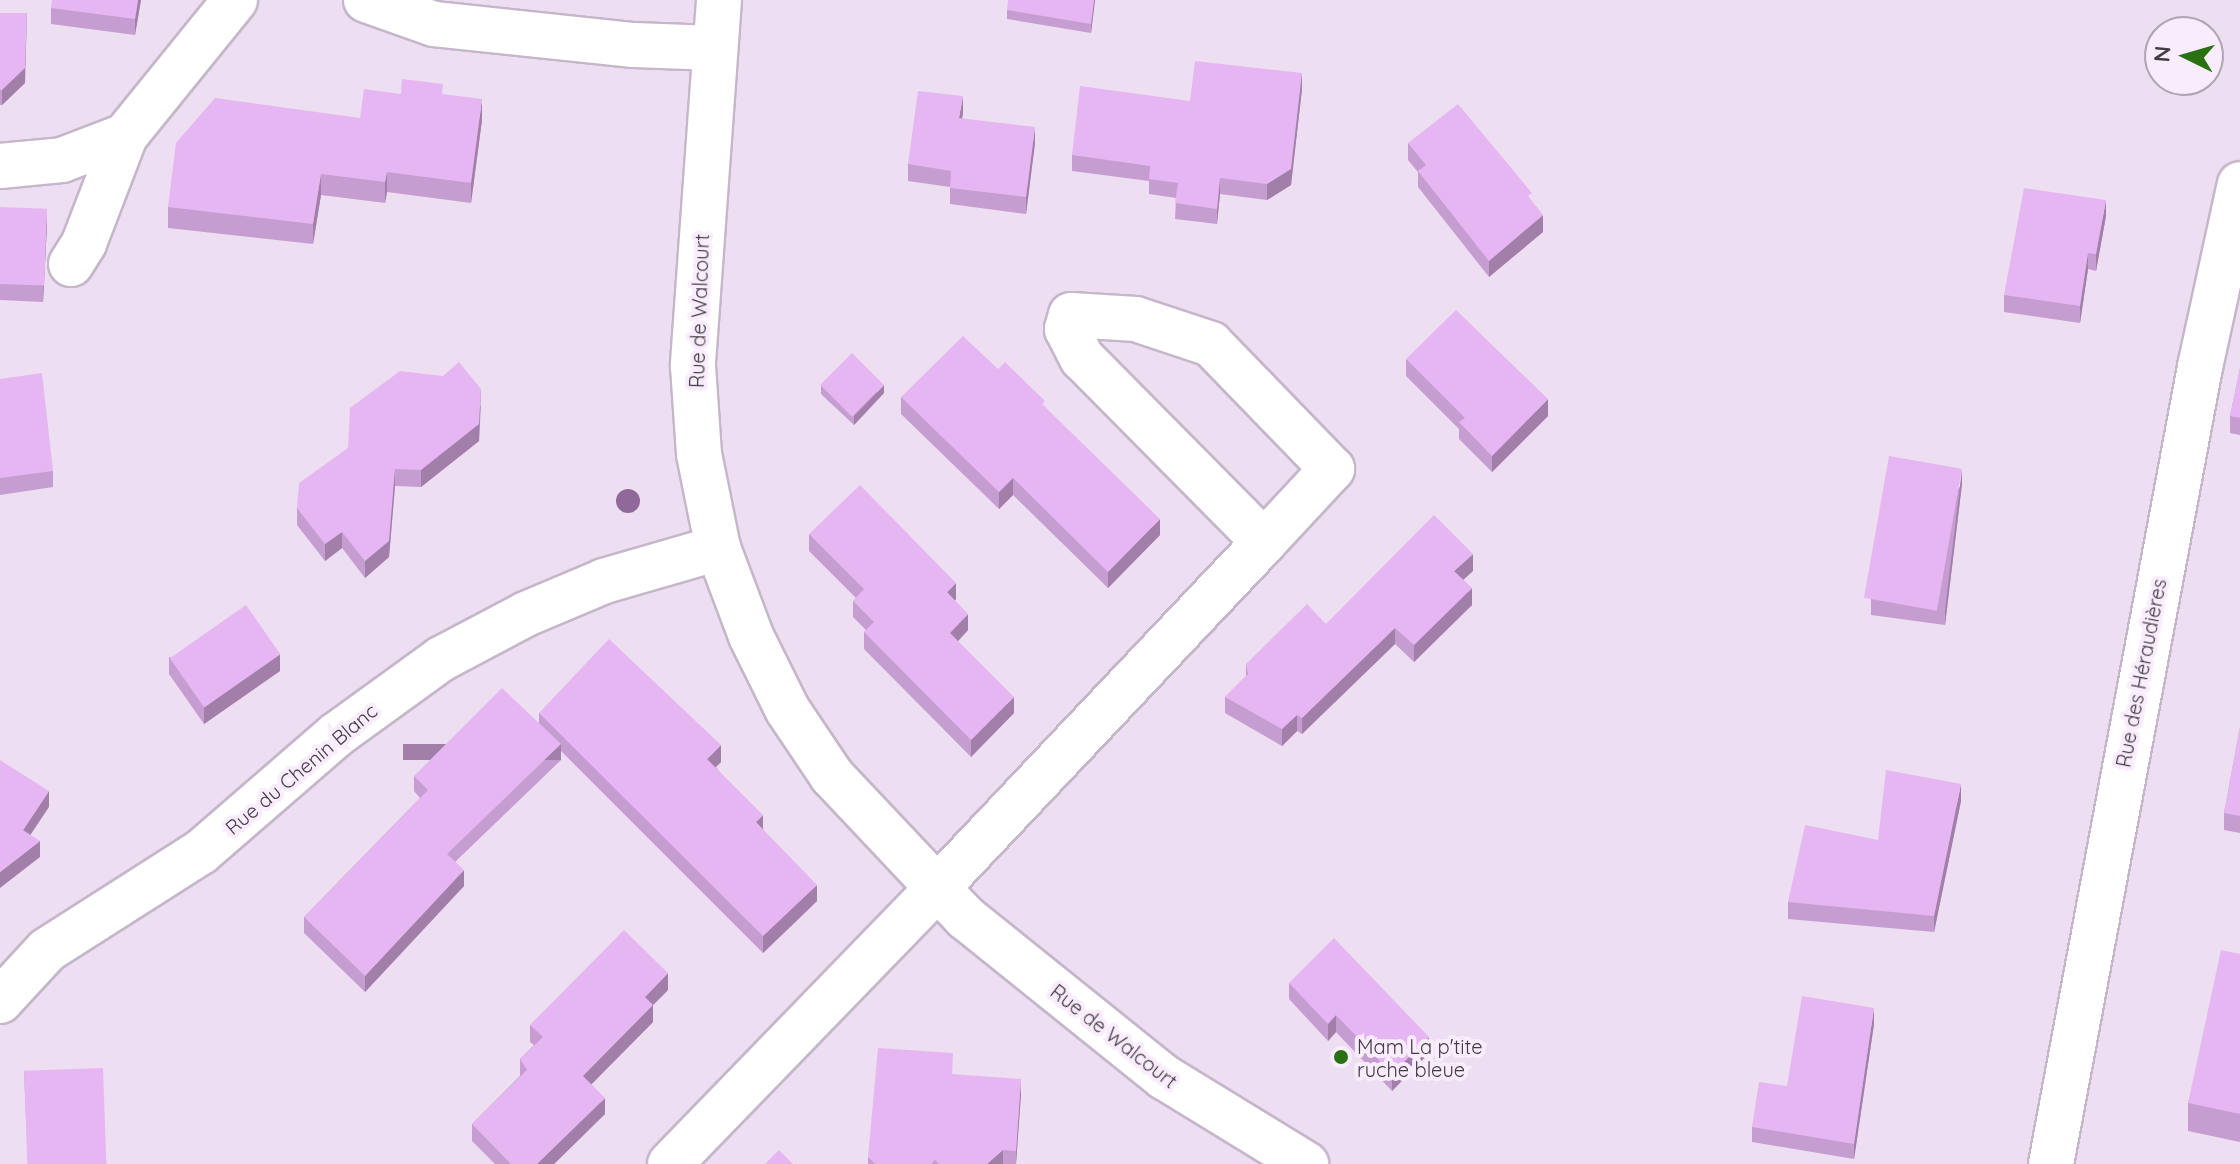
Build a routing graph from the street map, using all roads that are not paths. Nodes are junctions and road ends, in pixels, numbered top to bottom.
1 (235, 0) edge
2 (366, 0) edge
3 (719, 0) edge
4 (715, 48) junction
5 (125, 136) junction
6 (0, 166) edge
7 (2240, 184) edge
8 (71, 264) dead end
9 (1264, 542) junction
10 (718, 548) junction
11 (937, 888) junction
12 (0, 1001) edge
13 (670, 1164) edge
14 (1306, 1164) edge
15 (2051, 1164) edge

1 - 5 street
2 - 4 street
3 - 4 street, Rue de Walcourt
4 - 10 street, Rue de Walcourt
5 - 6 street
5 - 8 street
7 - 15 street, Rue des Héraudières
9 - 9 street
9 - 11 street
10 - 11 street, Rue de Walcourt
10 - 12 street, Rue du Chenin Blanc
11 - 13 street
11 - 14 street, Rue de Walcourt

